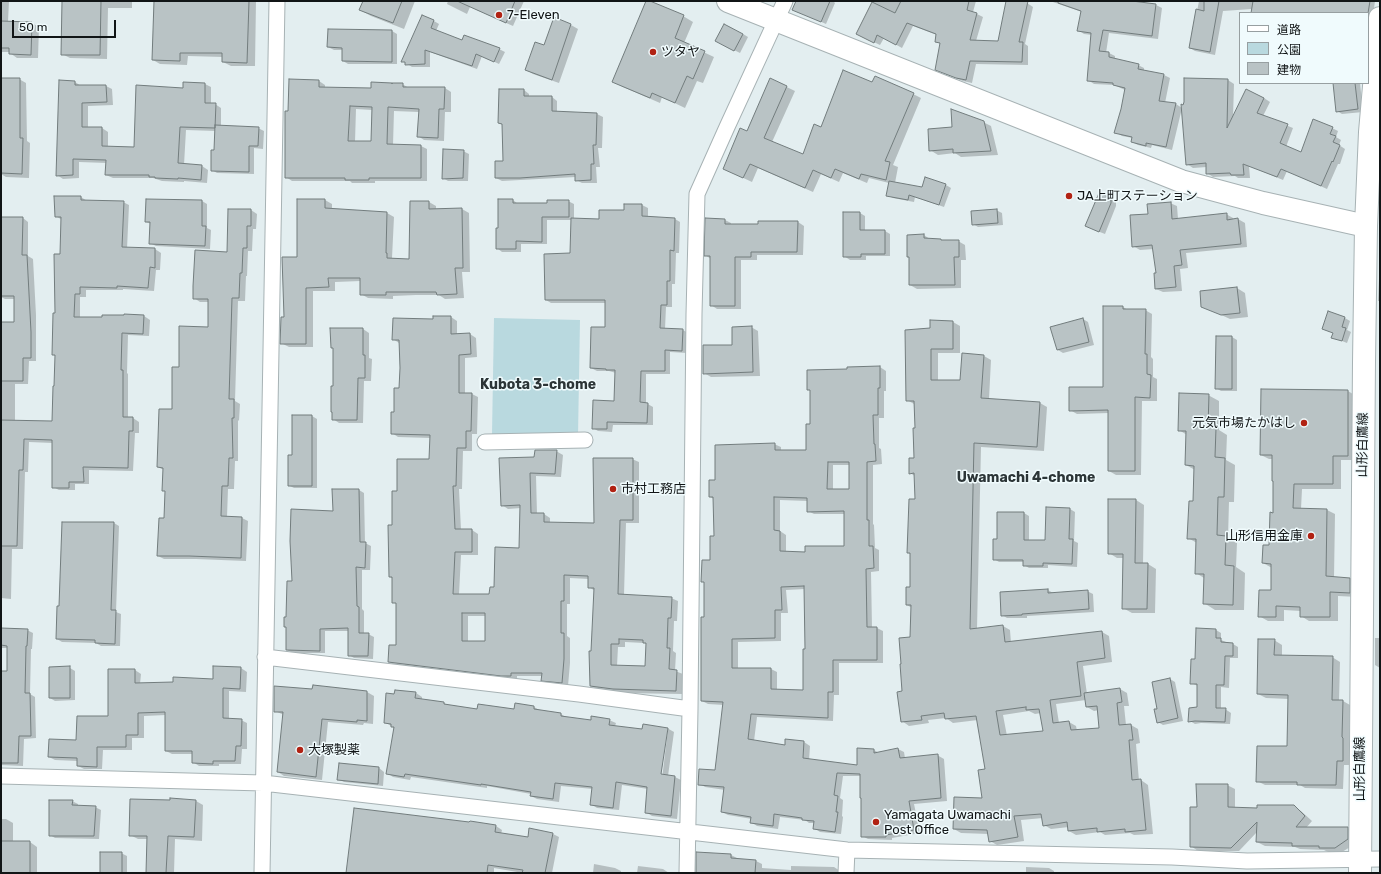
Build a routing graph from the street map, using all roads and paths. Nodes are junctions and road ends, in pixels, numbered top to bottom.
1 (277, 1) edge
2 (728, 1) edge
3 (780, 10) edge
4 (1380, 18) edge
5 (1373, 227) edge
6 (585, 440) dead end
7 (485, 442) dead end
8 (265, 658) junction
9 (690, 709) junction
10 (1, 776) edge
11 (263, 783) junction
12 (688, 832) junction
13 (847, 850) junction
14 (1366, 863) edge
15 (262, 873) edge
16 (687, 873) edge
17 (846, 873) edge

1 - 8 street
2 - 3 main road
3 - 5 main road
3 - 9 street
4 - 5 main road, 山形白鷹線
5 - 14 main road, 山形白鷹線
6 - 7 street
8 - 9 street
8 - 11 street
9 - 12 street
10 - 11 street
11 - 12 street
11 - 15 street
12 - 13 street
12 - 16 street
13 - 14 street
13 - 17 street

